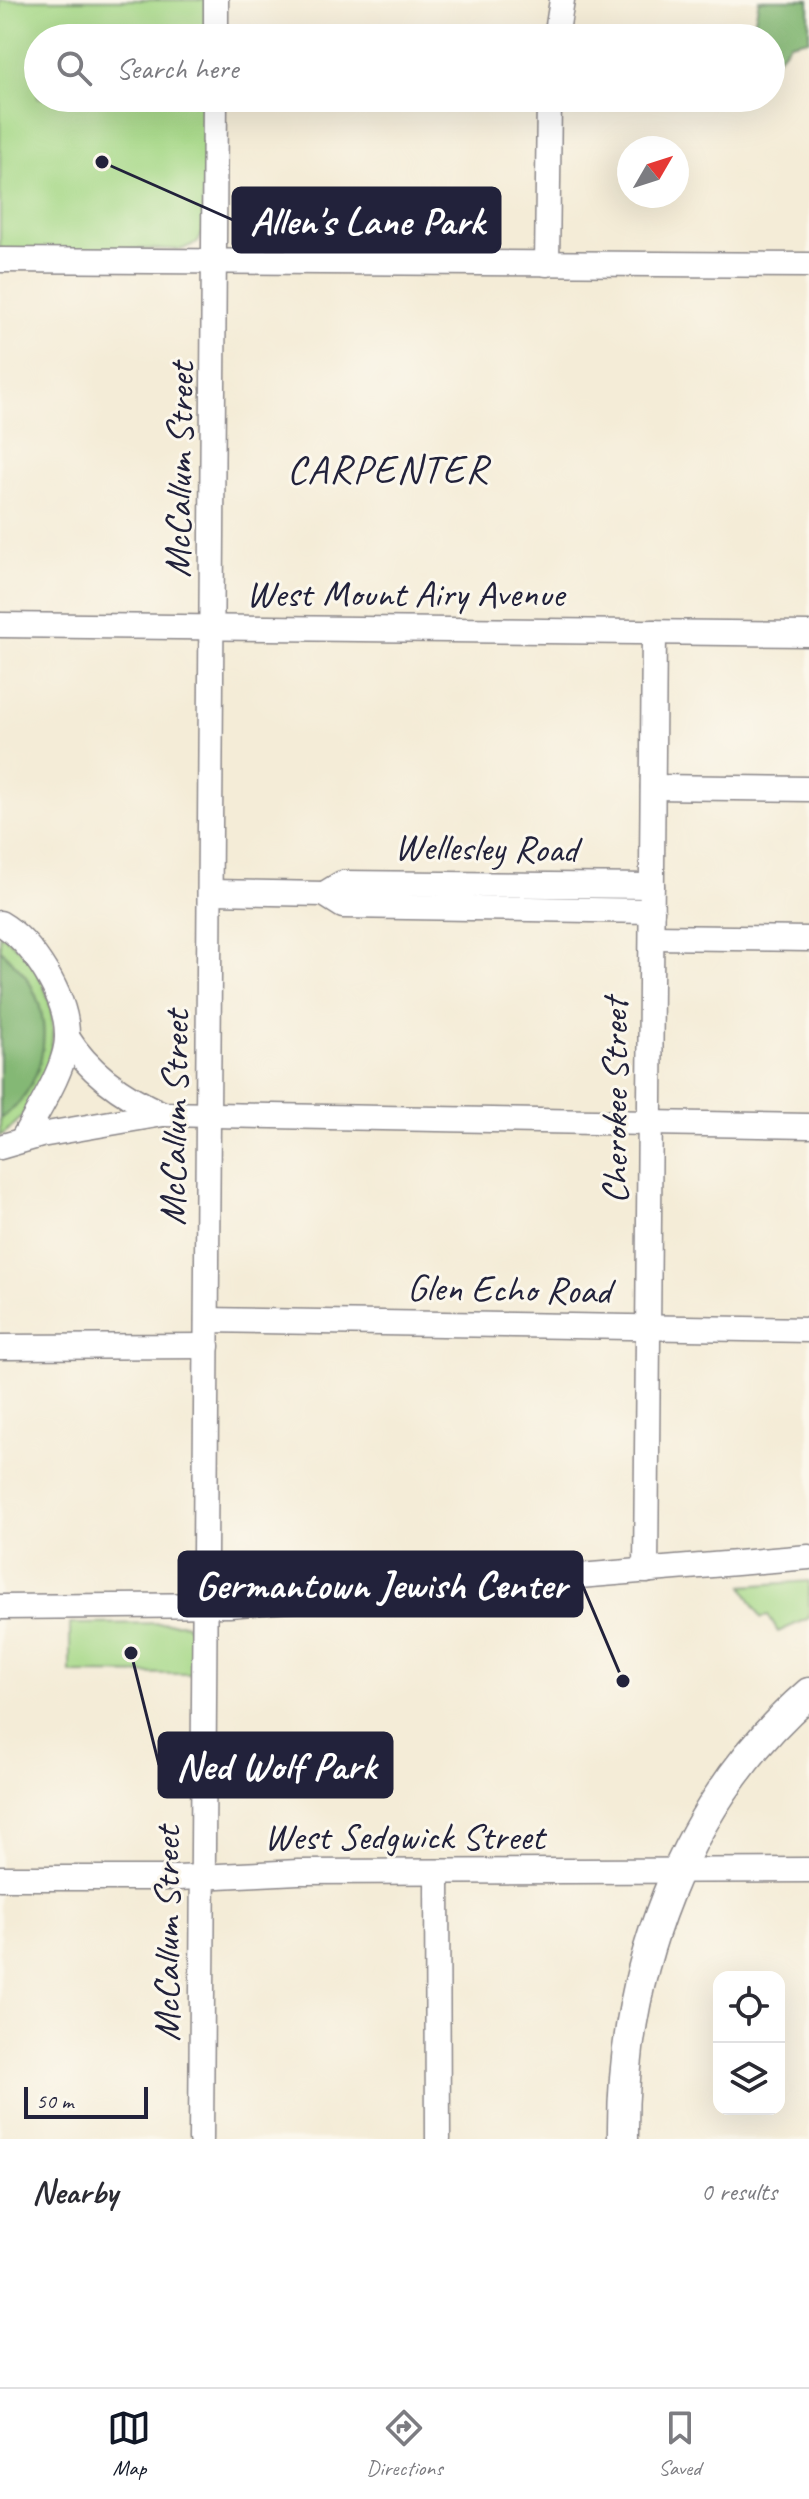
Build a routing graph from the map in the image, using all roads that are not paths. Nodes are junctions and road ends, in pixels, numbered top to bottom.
1 (216, 0) edge
2 (562, 0) edge
3 (216, 24) edge
4 (558, 24) edge
5 (215, 112) edge
6 (549, 112) edge
7 (0, 260) edge
8 (215, 261) junction
9 (547, 264) junction
10 (809, 265) edge
11 (0, 625) edge
12 (213, 628) junction
13 (654, 632) junction
14 (809, 634) edge
15 (653, 787) junction
16 (809, 789) edge
17 (652, 886) junction
18 (212, 892) junction
19 (324, 894) junction
20 (652, 911) junction
21 (0, 923) edge
22 (652, 937) junction
23 (809, 939) edge
24 (67, 1037) junction
25 (163, 1114) junction
26 (210, 1116) junction
27 (650, 1123) junction
28 (809, 1126) edge
29 (11, 1144) edge
30 (207, 1320) junction
31 (650, 1327) junction
32 (809, 1330) edge
33 (207, 1346) junction
34 (0, 1347) edge
35 (809, 1557) edge
36 (646, 1571) junction
37 (205, 1606) junction
38 (0, 1607) edge
39 (809, 1693) edge
40 (809, 1870) edge
41 (678, 1871) junction
42 (437, 1872) junction
43 (203, 1876) junction
44 (0, 1878) edge
45 (201, 2139) edge
46 (438, 2139) edge
47 (623, 2139) edge

1 - 3 street
2 - 4 street
5 - 8 street, McCallum Street
6 - 9 street
7 - 8 street
8 - 9 street
8 - 12 street, McCallum Street
9 - 10 street
11 - 12 street, West Mount Airy Avenue
12 - 13 street, West Mount Airy Avenue
12 - 18 street, McCallum Street
13 - 14 street, West Mount Airy Avenue
13 - 15 street, Cherokee Street
15 - 16 street
15 - 17 street, Cherokee Street
17 - 19 street, Wellesley Road
17 - 20 street, Cherokee Street
18 - 19 street, Wellesley Road
18 - 26 street, McCallum Street
19 - 20 street, Wellesley Road
20 - 22 street, Cherokee Street
21 - 24 street
22 - 23 street
22 - 27 street, Cherokee Street
24 - 25 street
24 - 29 street
25 - 26 street
25 - 29 street
26 - 27 street
26 - 30 street, McCallum Street
27 - 28 street
27 - 31 street, Cherokee Street
30 - 31 street, Glen Echo Road
30 - 33 street, McCallum Street
31 - 32 street, Glen Echo Road
31 - 36 street, Cherokee Street
33 - 34 street
33 - 37 street, McCallum Street
35 - 36 street
36 - 37 street
37 - 38 street
37 - 43 street, McCallum Street
39 - 41 main road
40 - 41 street, West Sedgwick Street
41 - 42 street, West Sedgwick Street
41 - 47 main road
42 - 43 street, West Sedgwick Street
42 - 46 street
43 - 44 street, West Sedgwick Street
43 - 45 street, McCallum Street

